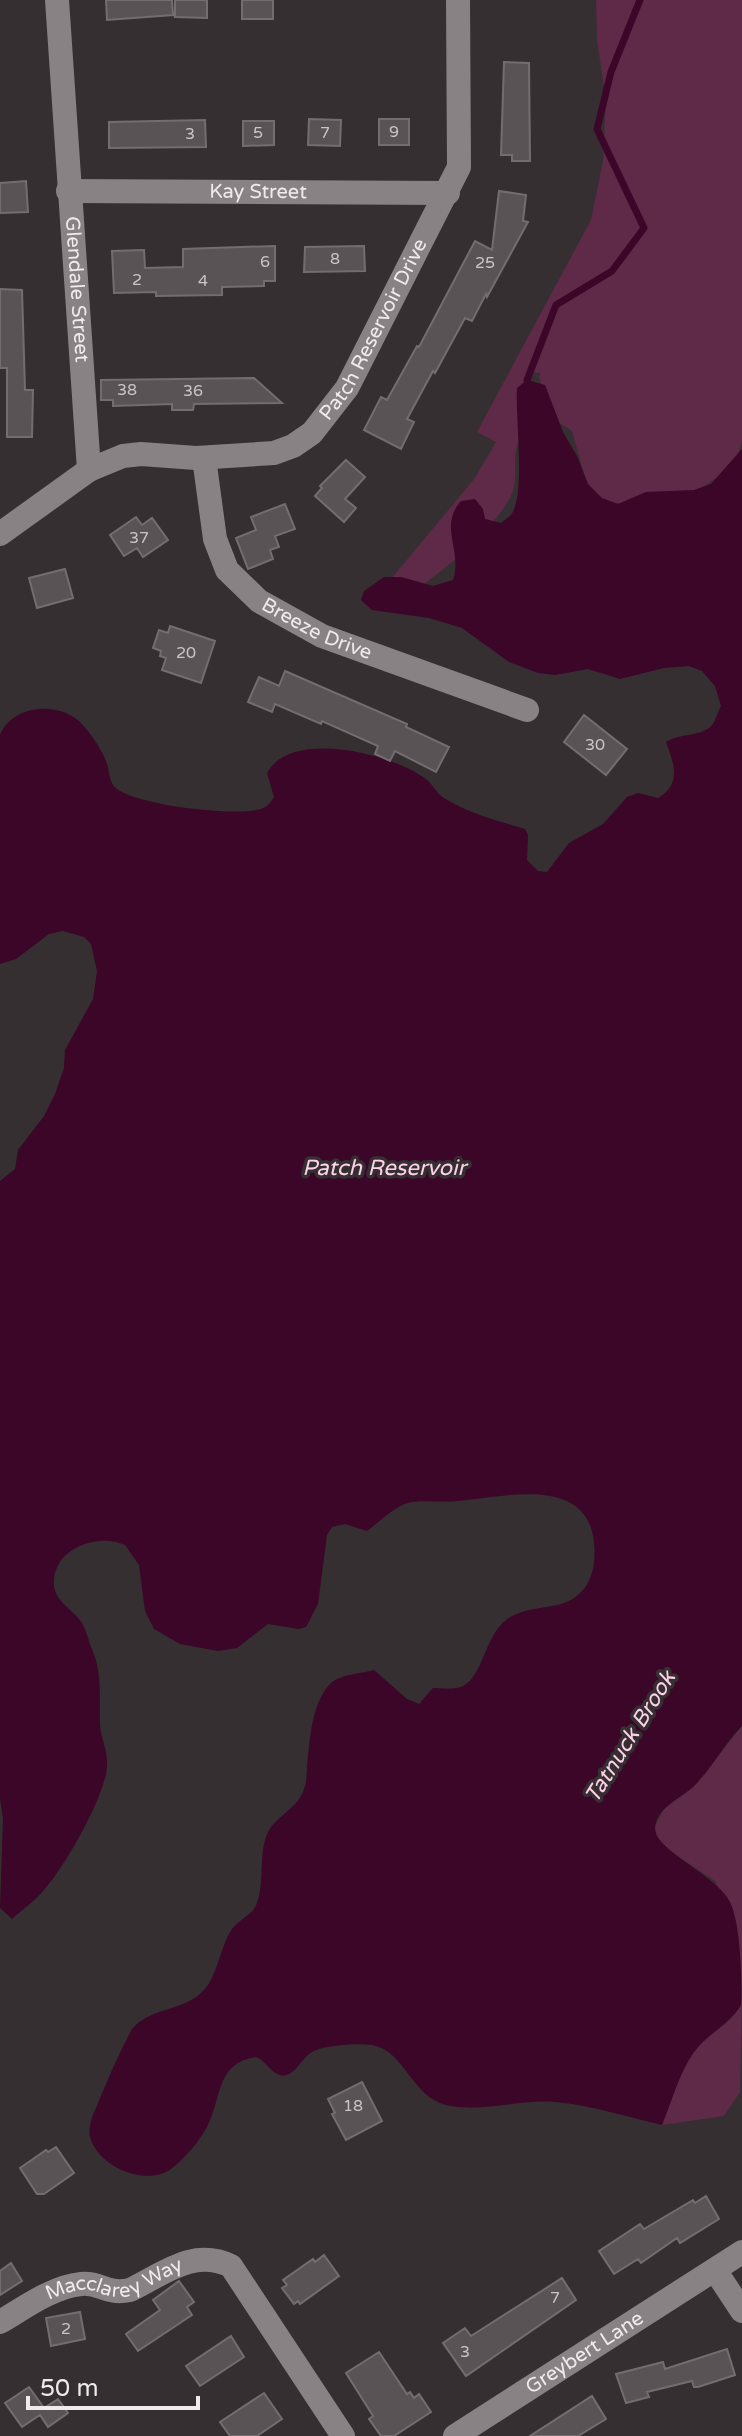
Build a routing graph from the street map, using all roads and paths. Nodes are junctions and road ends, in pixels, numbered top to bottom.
1 (57, 0) edge
2 (458, 0) edge
3 (68, 191) junction
4 (448, 193) junction
5 (204, 458) junction
6 (89, 470) junction
7 (0, 534) edge
8 (527, 710) dead end
9 (742, 2252) edge
10 (715, 2270) junction
11 (742, 2311) edge
12 (0, 2322) edge
13 (343, 2436) edge
14 (455, 2436) edge

1 - 3 street, Glendale Street
2 - 4 street, Patch Reservoir Drive
3 - 4 street, Kay Street
3 - 6 street, Glendale Street
4 - 5 street, Patch Reservoir Drive
5 - 6 street, Patch Reservoir Drive
5 - 8 street, Breeze Drive
6 - 7 street
9 - 10 street, Greybert Lane
10 - 11 street
10 - 14 street, Greybert Lane
12 - 13 street, Macclarey Way

